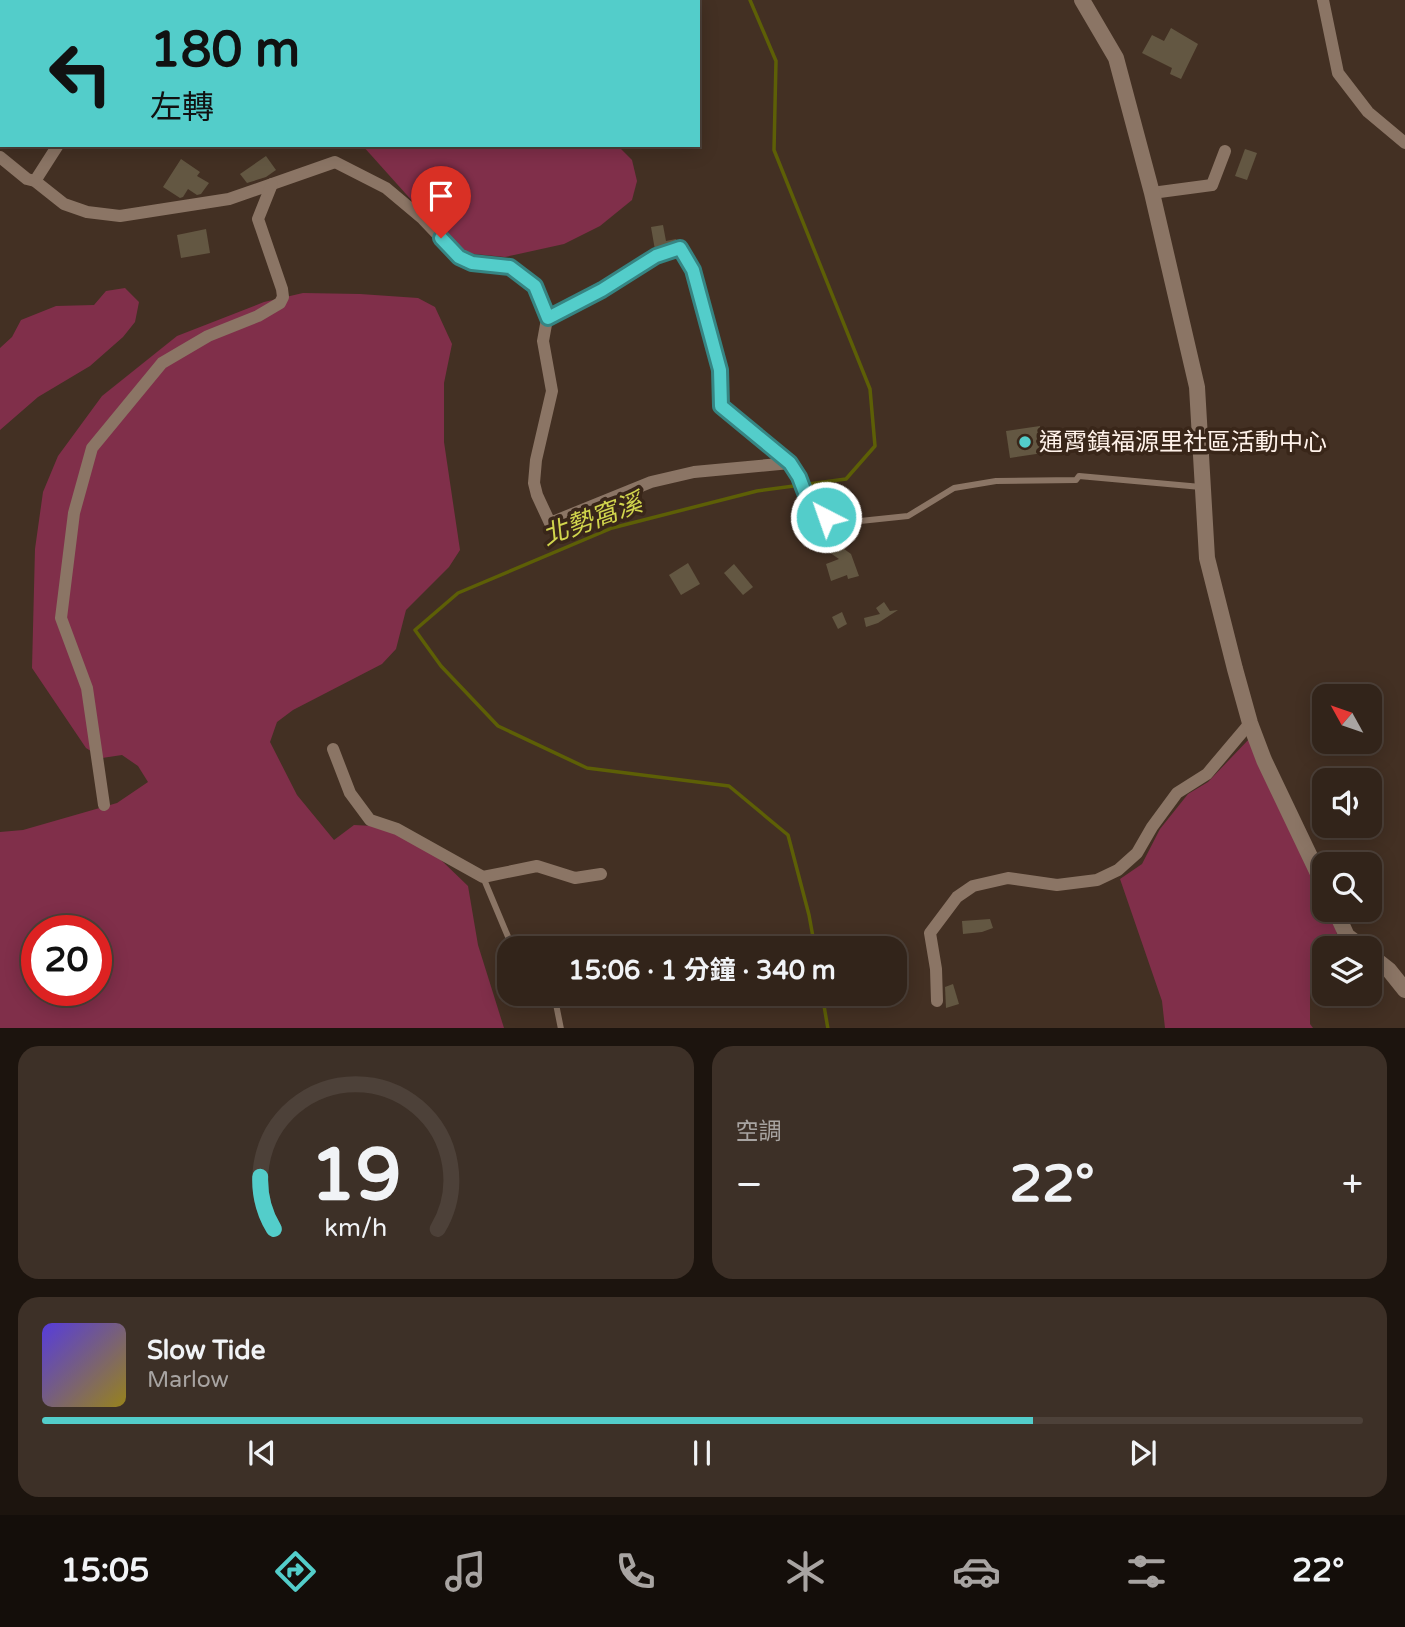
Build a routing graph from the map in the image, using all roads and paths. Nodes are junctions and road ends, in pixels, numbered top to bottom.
1 (1082, 0) edge
2 (1323, 0) edge
3 (1405, 143) edge
4 (57, 147) edge
5 (1225, 151) dead end
6 (0, 157) edge
7 (35, 181) junction
8 (272, 184) junction
9 (1152, 193) junction
10 (548, 318) junction
11 (790, 463) junction
12 (1202, 487) junction
13 (1250, 723) junction
14 (333, 749) dead end
15 (104, 805) dead end
16 (1312, 861) edge
17 (601, 874) dead end
18 (483, 877) junction
19 (508, 936) edge
20 (1382, 964) edge
21 (1405, 990) edge
22 (937, 1001) dead end
23 (556, 1006) edge
24 (561, 1028) edge

1 - 9 street
2 - 3 street
4 - 7 street
5 - 9 street
6 - 7 street
7 - 8 street
8 - 10 street
8 - 15 street
9 - 12 street
10 - 11 lane
10 - 11 street
11 - 12 lane
12 - 13 street
13 - 16 street
13 - 22 street
14 - 18 street
17 - 18 street
18 - 19 lane
20 - 21 street
23 - 24 lane

